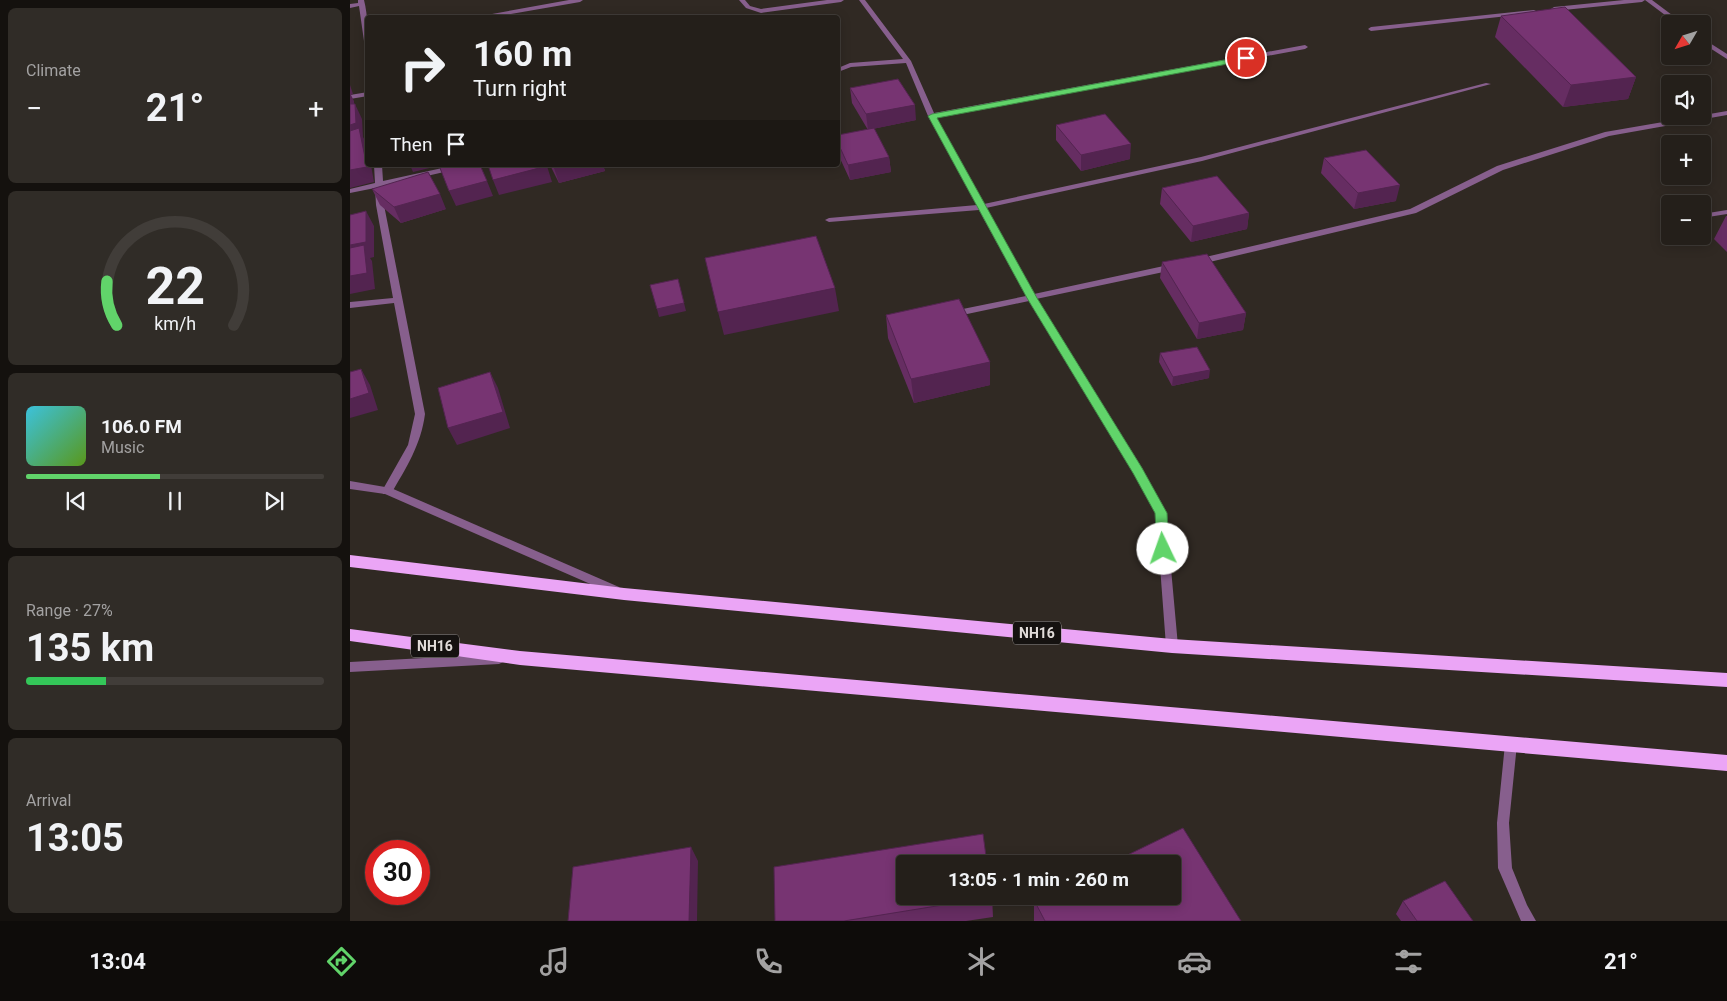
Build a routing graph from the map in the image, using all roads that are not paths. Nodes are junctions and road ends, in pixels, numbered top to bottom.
1 (580, 0) edge
2 (742, 0) edge
3 (841, 0) edge
4 (862, 0) edge
5 (1642, 0) edge
6 (1648, 0) edge
7 (361, 2) edge
8 (350, 6) edge
9 (490, 15) edge
10 (1669, 15) edge
11 (365, 28) edge
12 (1371, 29) dead end
13 (1711, 46) edge
14 (1305, 47) dead end
15 (1727, 57) edge
16 (908, 61) junction
17 (840, 69) edge
18 (1488, 84) dead end
19 (365, 95) edge
20 (350, 98) edge
21 (1727, 113) edge
22 (932, 116) junction
23 (365, 141) edge
24 (350, 144) edge
25 (378, 167) edge
26 (457, 167) edge
27 (380, 184) junction
28 (350, 190) edge
29 (982, 207) junction
30 (1727, 212) edge
31 (1711, 215) edge
32 (829, 220) dead end
33 (1032, 298) junction
34 (399, 300) junction
35 (350, 306) edge
36 (946, 316) edge
37 (350, 485) edge
38 (387, 491) junction
39 (350, 561) edge
40 (624, 594) junction
41 (350, 635) edge
42 (1172, 646) junction
43 (520, 658) junction
44 (350, 667) edge
45 (1727, 680) edge
46 (1511, 744) junction
47 (1727, 763) edge
48 (1529, 921) edge

1 - 9 street
2 - 3 street
4 - 16 street
5 - 12 street
6 - 10 street
7 - 8 street
7 - 11 street
13 - 15 street
14 - 22 street
16 - 17 street
16 - 22 street
18 - 29 street
19 - 20 street
21 - 33 street
22 - 29 street
23 - 24 street
25 - 27 street
26 - 27 street
27 - 28 street
27 - 34 street
29 - 32 street
29 - 33 street
30 - 31 street
33 - 36 street
33 - 42 street
34 - 35 street
34 - 38 street
37 - 38 street
38 - 40 street
39 - 40 highway, NH16
40 - 42 highway, NH16
41 - 43 highway, NH16
42 - 45 highway, NH16
43 - 44 street
43 - 46 highway, NH16
46 - 47 highway, NH16
46 - 48 street

